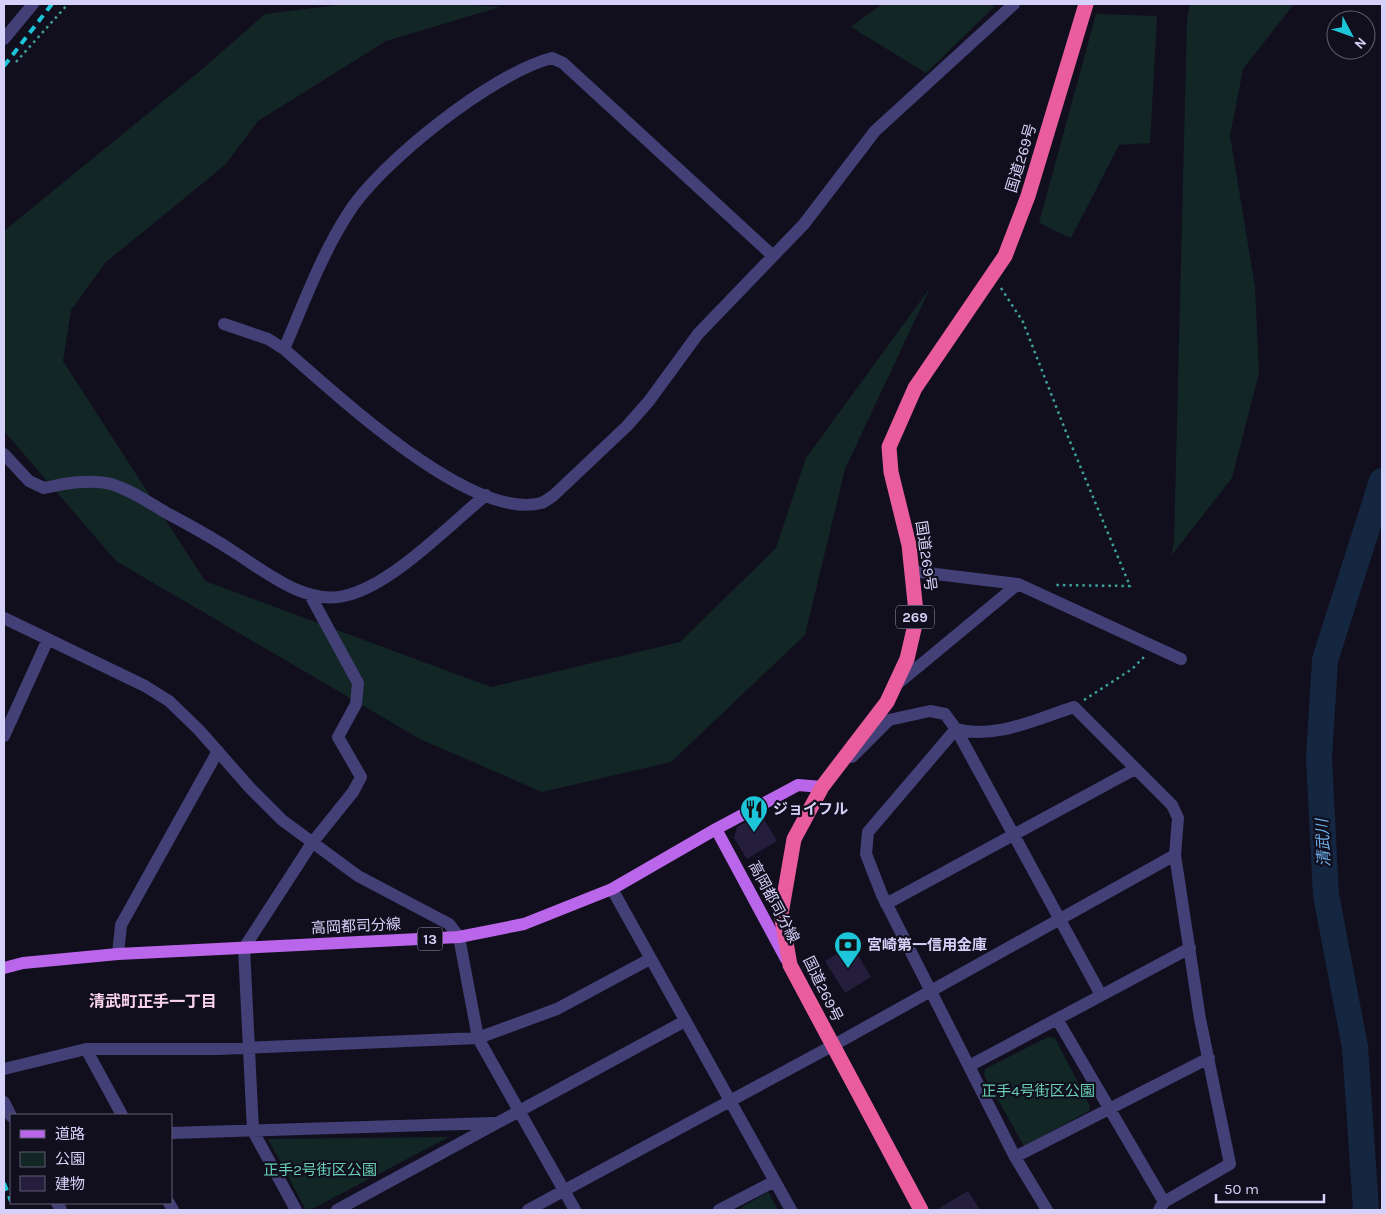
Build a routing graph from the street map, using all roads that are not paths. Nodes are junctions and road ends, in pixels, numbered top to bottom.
1 (33, 4) edge
2 (1014, 4) edge
3 (1086, 4) edge
4 (4, 39) edge
5 (772, 255) junction
6 (224, 324) dead end
7 (284, 349) junction
8 (4, 454) edge
9 (486, 495) junction
10 (911, 571) junction
11 (1018, 584) junction
12 (310, 595) junction
13 (4, 618) edge
14 (48, 639) junction
15 (1181, 659) dead end
16 (893, 687) junction
17 (9, 711) edge
18 (956, 729) junction
19 (4, 736) edge
20 (218, 751) junction
21 (1135, 769) junction
22 (822, 787) junction
23 (716, 829) junction
24 (1013, 834) junction
25 (312, 843) junction
26 (1175, 855) junction
27 (612, 889) junction
28 (886, 904) junction
29 (1060, 919) junction
30 (459, 937) junction
31 (244, 948) junction
32 (1190, 948) junction
33 (118, 954) junction
34 (650, 959) junction
35 (790, 965) junction
36 (4, 968) edge
37 (931, 991) junction
38 (1101, 995) junction
39 (1056, 1019) junction
40 (685, 1021) junction
41 (478, 1038) junction
42 (832, 1046) junction
43 (250, 1047) junction
44 (86, 1050) junction
45 (1208, 1058) junction
46 (969, 1066) junction
47 (4, 1070) edge
48 (730, 1101) junction
49 (4, 1102) edge
50 (1109, 1109) junction
51 (519, 1111) junction
52 (10, 1114) edge
53 (121, 1114) edge
54 (497, 1123) junction
55 (253, 1130) junction
56 (172, 1133) edge
57 (1015, 1157) junction
58 (775, 1181) junction
59 (564, 1191) junction
60 (1161, 1206) edge
61 (345, 1208) edge
62 (296, 1210) edge
63 (528, 1210) edge
64 (575, 1210) edge
65 (719, 1210) edge
66 (791, 1210) edge
67 (921, 1210) edge
68 (1047, 1210) edge

1 - 4 street
2 - 5 street
3 - 10 highway, 国道269号 / 269
5 - 7 street
5 - 9 street
6 - 7 street
7 - 9 street
8 - 12 street
9 - 12 street
10 - 11 street
10 - 16 highway, 国道269号 / 269
11 - 15 street
11 - 16 street
12 - 25 street
13 - 14 street
14 - 17 street
14 - 20 street
16 - 22 highway, 国道269号 / 269
17 - 19 street
18 - 21 street
18 - 22 street
18 - 24 street
18 - 28 street
20 - 25 street
20 - 33 street
21 - 24 street
21 - 26 street
22 - 23 main road, 高岡都司分線 / 13
22 - 35 highway, 国道269号 / 269
23 - 27 main road, 高岡都司分線 / 13
23 - 35 main road, 高岡都司分線
24 - 28 street
24 - 29 street
25 - 30 street
25 - 31 street
26 - 29 street
26 - 32 street
27 - 30 main road, 高岡都司分線 / 13
27 - 34 street
28 - 37 street
29 - 37 street
29 - 38 street
30 - 31 main road, 高岡都司分線 / 13
30 - 41 street
31 - 33 main road, 高岡都司分線 / 13
31 - 43 street
32 - 38 street
32 - 45 street
33 - 36 main road, 高岡都司分線 / 13
34 - 40 street
34 - 41 street
35 - 42 highway, 国道269号 / 269
37 - 42 street
37 - 46 street
38 - 39 street
39 - 46 street
39 - 50 street
40 - 48 street
40 - 51 street
41 - 43 street
41 - 51 street
42 - 48 street
42 - 67 highway, 国道269号 / 269
43 - 44 street
43 - 55 street
44 - 47 street
44 - 53 street
45 - 50 street
45 - 60 street
46 - 57 street
48 - 58 street
48 - 59 street
49 - 52 street
50 - 57 street
50 - 60 street
51 - 54 street
51 - 59 street
54 - 55 street
54 - 61 street
55 - 56 street
55 - 62 street
57 - 68 street
58 - 65 street
58 - 66 street
59 - 63 street
59 - 64 street

